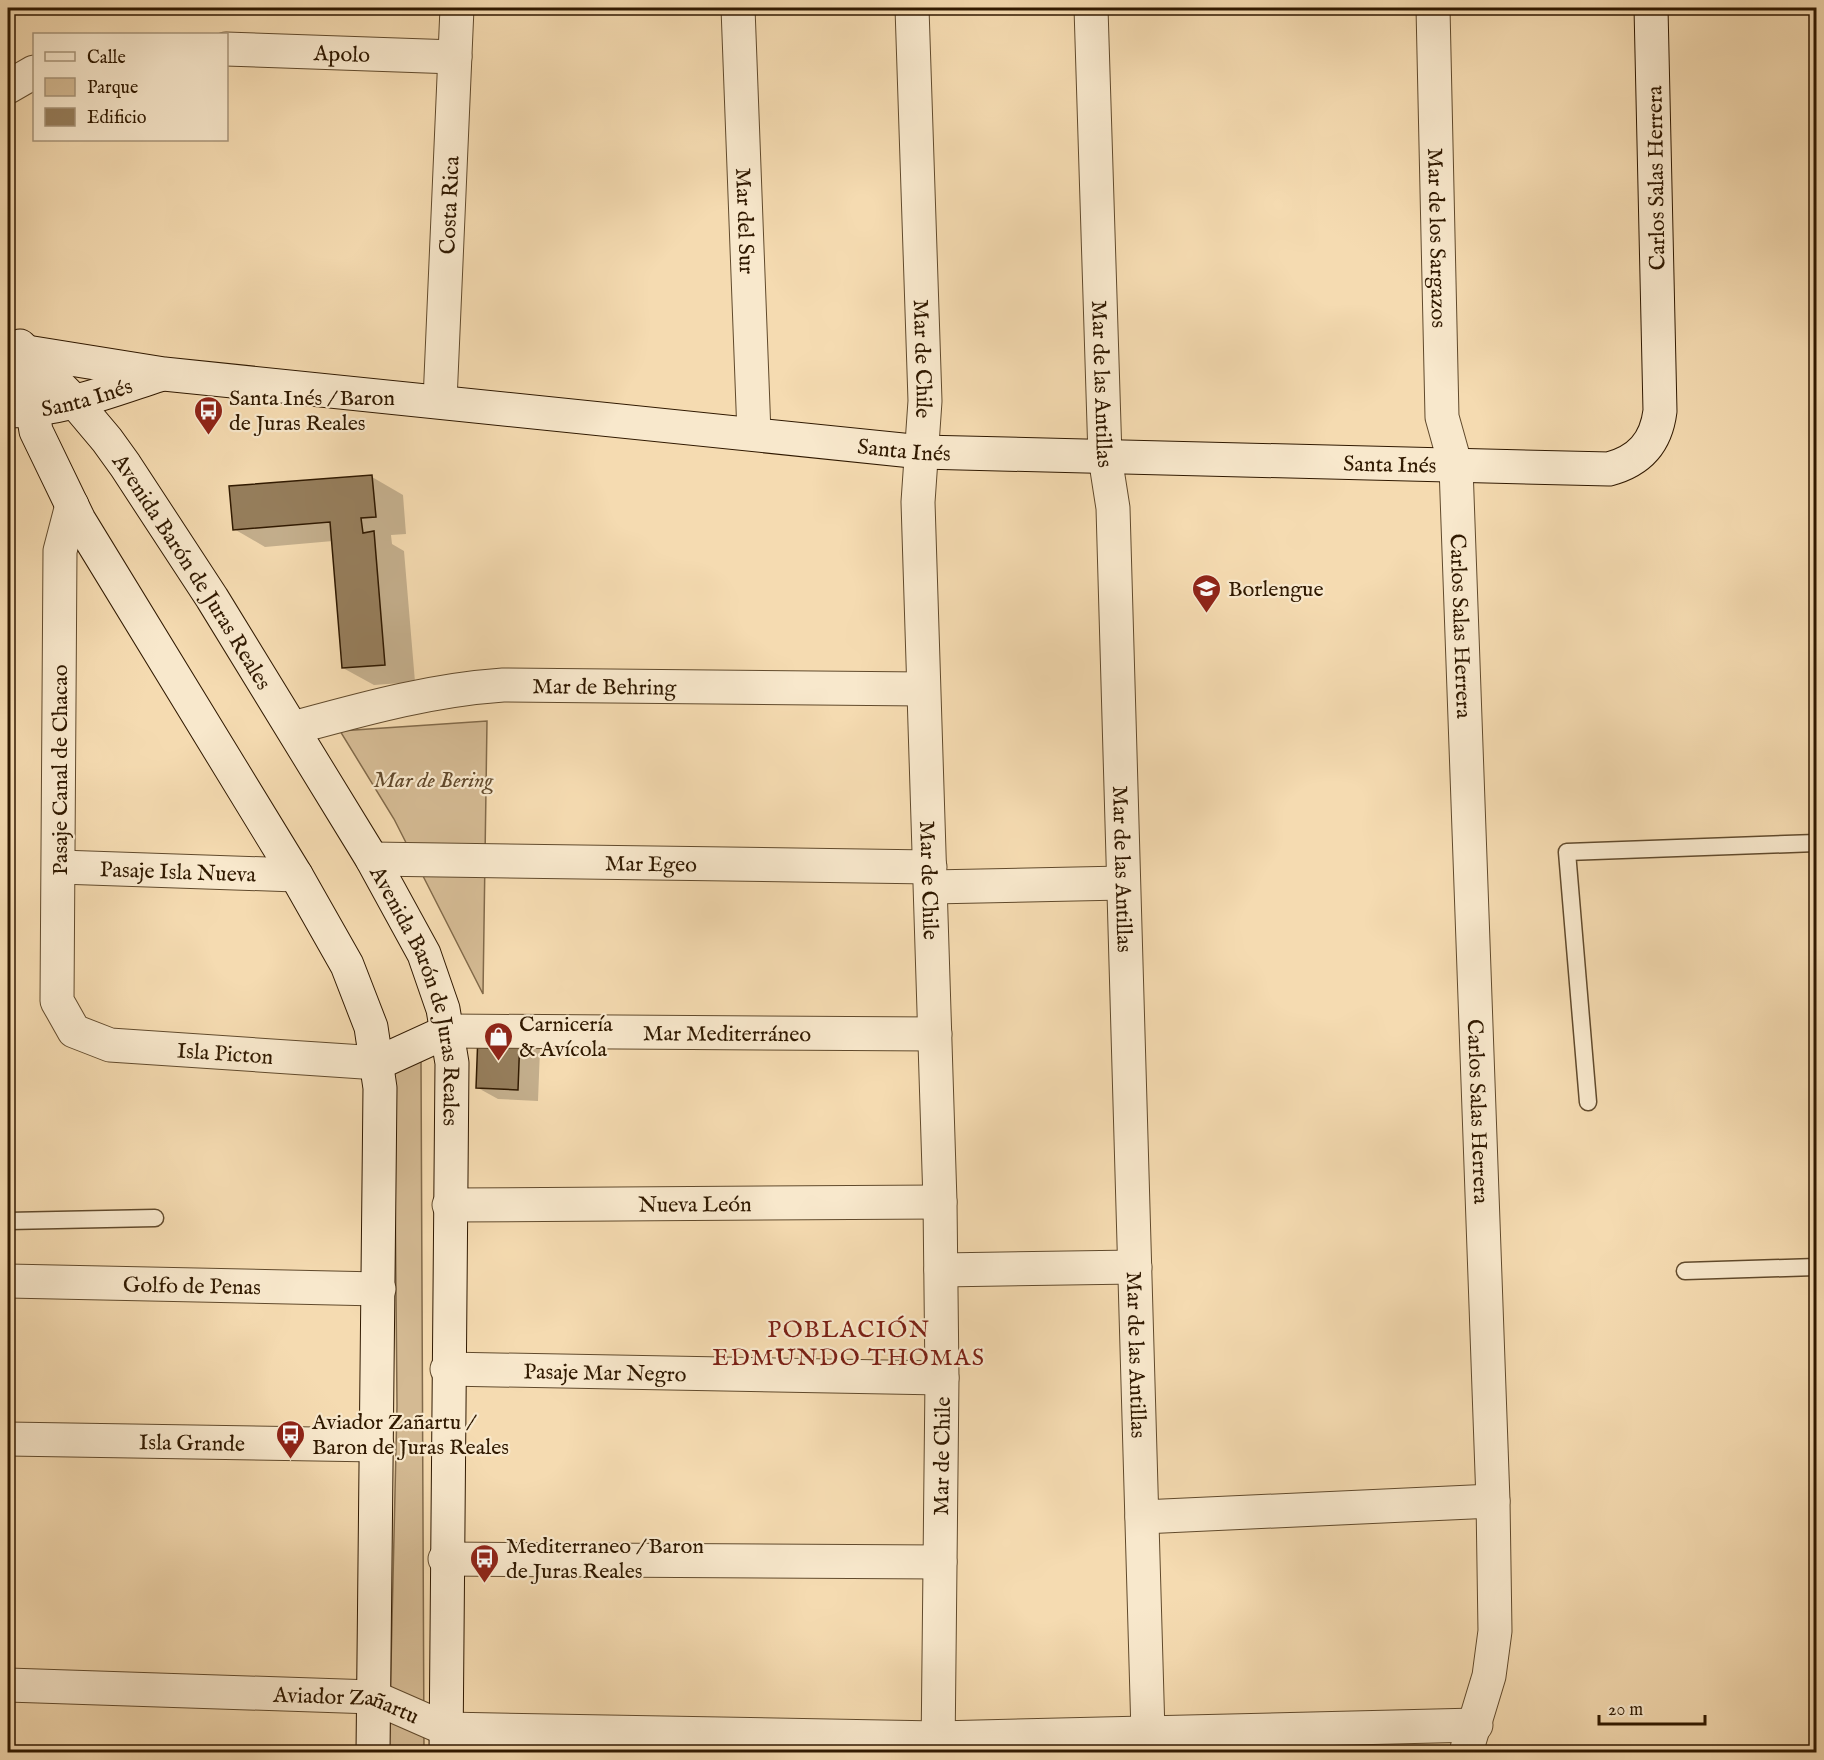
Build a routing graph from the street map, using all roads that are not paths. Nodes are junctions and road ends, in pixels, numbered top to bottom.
1 (457, 8) edge
2 (738, 8) edge
3 (912, 8) edge
4 (1091, 8) edge
5 (1433, 8) edge
6 (1651, 8) edge
7 (228, 49) edge
8 (455, 57) junction
9 (33, 73) edge
10 (8, 87) edge
11 (13, 342) edge
12 (164, 374) junction
13 (440, 401) junction
14 (75, 402) junction
15 (19, 411) edge
16 (754, 434) junction
17 (922, 452) junction
18 (1643, 452) joint
19 (1106, 458) junction
20 (1456, 467) junction
21 (72, 506) junction
22 (922, 688) junction
23 (293, 728) junction
24 (1816, 843) edge
25 (372, 859) junction
26 (60, 867) junction
27 (296, 875) junction
28 (930, 877) junction
29 (1123, 883) junction
30 (74, 1031) joint
31 (448, 1031) junction
32 (935, 1034) junction
33 (378, 1063) junction
34 (1588, 1102) dead end
35 (940, 1202) junction
36 (449, 1205) junction
37 (155, 1218) dead end
38 (8, 1221) edge
39 (1135, 1267) junction
40 (1816, 1267) edge
41 (941, 1270) junction
42 (1684, 1271) dead end
43 (8, 1281) edge
44 (379, 1289) junction
45 (447, 1369) junction
46 (942, 1378) junction
47 (8, 1439) edge
48 (377, 1445) junction
49 (1493, 1501) junction
50 (1142, 1517) junction
51 (445, 1559) junction
52 (940, 1562) junction
53 (8, 1685) edge
54 (373, 1697) junction
55 (1148, 1733) junction
56 (1471, 1739) edge
57 (446, 1741) edge
58 (938, 1745) edge
59 (373, 1752) edge

1 - 8 street, Costa Rica
2 - 16 street, Mar del Sur
3 - 17 street, Mar de Chile
4 - 19 street, Mar de las Antillas
5 - 20 street, Mar de los Sargazos
6 - 18 street, Carlos Salas Herrera
7 - 8 street, Apolo
8 - 13 street, Costa Rica
9 - 10 street
11 - 12 street, Santa Inés
11 - 14 street, Avenida Barón de Juras Reales
11 - 15 street, Avenida Barón de Juras Reales
12 - 13 street, Santa Inés
12 - 14 street, Santa Inés
13 - 16 street, Santa Inés
14 - 15 street, Santa Inés
14 - 23 street, Avenida Barón de Juras Reales
15 - 21 street, Avenida Barón de Juras Reales
16 - 17 street, Santa Inés
17 - 19 street, Santa Inés
17 - 22 street, Mar de Chile
18 - 20 street, Santa Inés
19 - 20 street, Santa Inés
19 - 29 street, Mar de las Antillas
20 - 49 street, Carlos Salas Herrera
21 - 26 street, Pasaje Canal de Chacao
21 - 27 street, Avenida Barón de Juras Reales
22 - 23 street, Mar de Behring
22 - 28 street, Mar de Chile
23 - 25 street, Avenida Barón de Juras Reales
24 - 34 lane
25 - 28 street, Mar Egeo
25 - 31 street, Avenida Barón de Juras Reales
26 - 27 street, Pasaje Isla Nueva
26 - 30 street, Pasaje Canal de Chacao
27 - 33 street, Avenida Barón de Juras Reales
28 - 29 street, Mar Egeo
28 - 32 street, Mar de Chile
29 - 39 street, Mar de las Antillas
30 - 33 street, Isla Picton
31 - 32 street, Mar Mediterráneo
31 - 33 street
31 - 36 street, Avenida Barón de Juras Reales
32 - 35 street, Mar de Chile
33 - 44 street, Avenida Barón de Juras Reales
35 - 36 street, Nueva León
35 - 41 street, Mar de Chile
36 - 45 street, Avenida Barón de Juras Reales
37 - 38 lane
39 - 41 street
39 - 50 street, Mar de las Antillas
40 - 42 lane
41 - 46 street, Mar de Chile
43 - 44 street, Golfo de Penas
44 - 48 street, Avenida Barón de Juras Reales
45 - 46 street, Pasaje Mar Negro
45 - 51 street, Avenida Barón de Juras Reales
46 - 52 street, Mar de Chile
47 - 48 street, Isla Grande
48 - 54 street, Avenida Barón de Juras Reales
49 - 50 street
49 - 56 street, Carlos Salas Herrera
50 - 55 street, Mar de las Antillas
51 - 52 street
51 - 57 street, Avenida Barón de Juras Reales
52 - 58 street, Mar de Chile
53 - 54 street, Aviador Zañartu
54 - 57 street, Aviador Zañartu
54 - 59 street, Avenida Barón de Juras Reales
55 - 56 street, Aviador Zañartu
55 - 58 street, Aviador Zañartu
57 - 58 street, Aviador Zañartu

